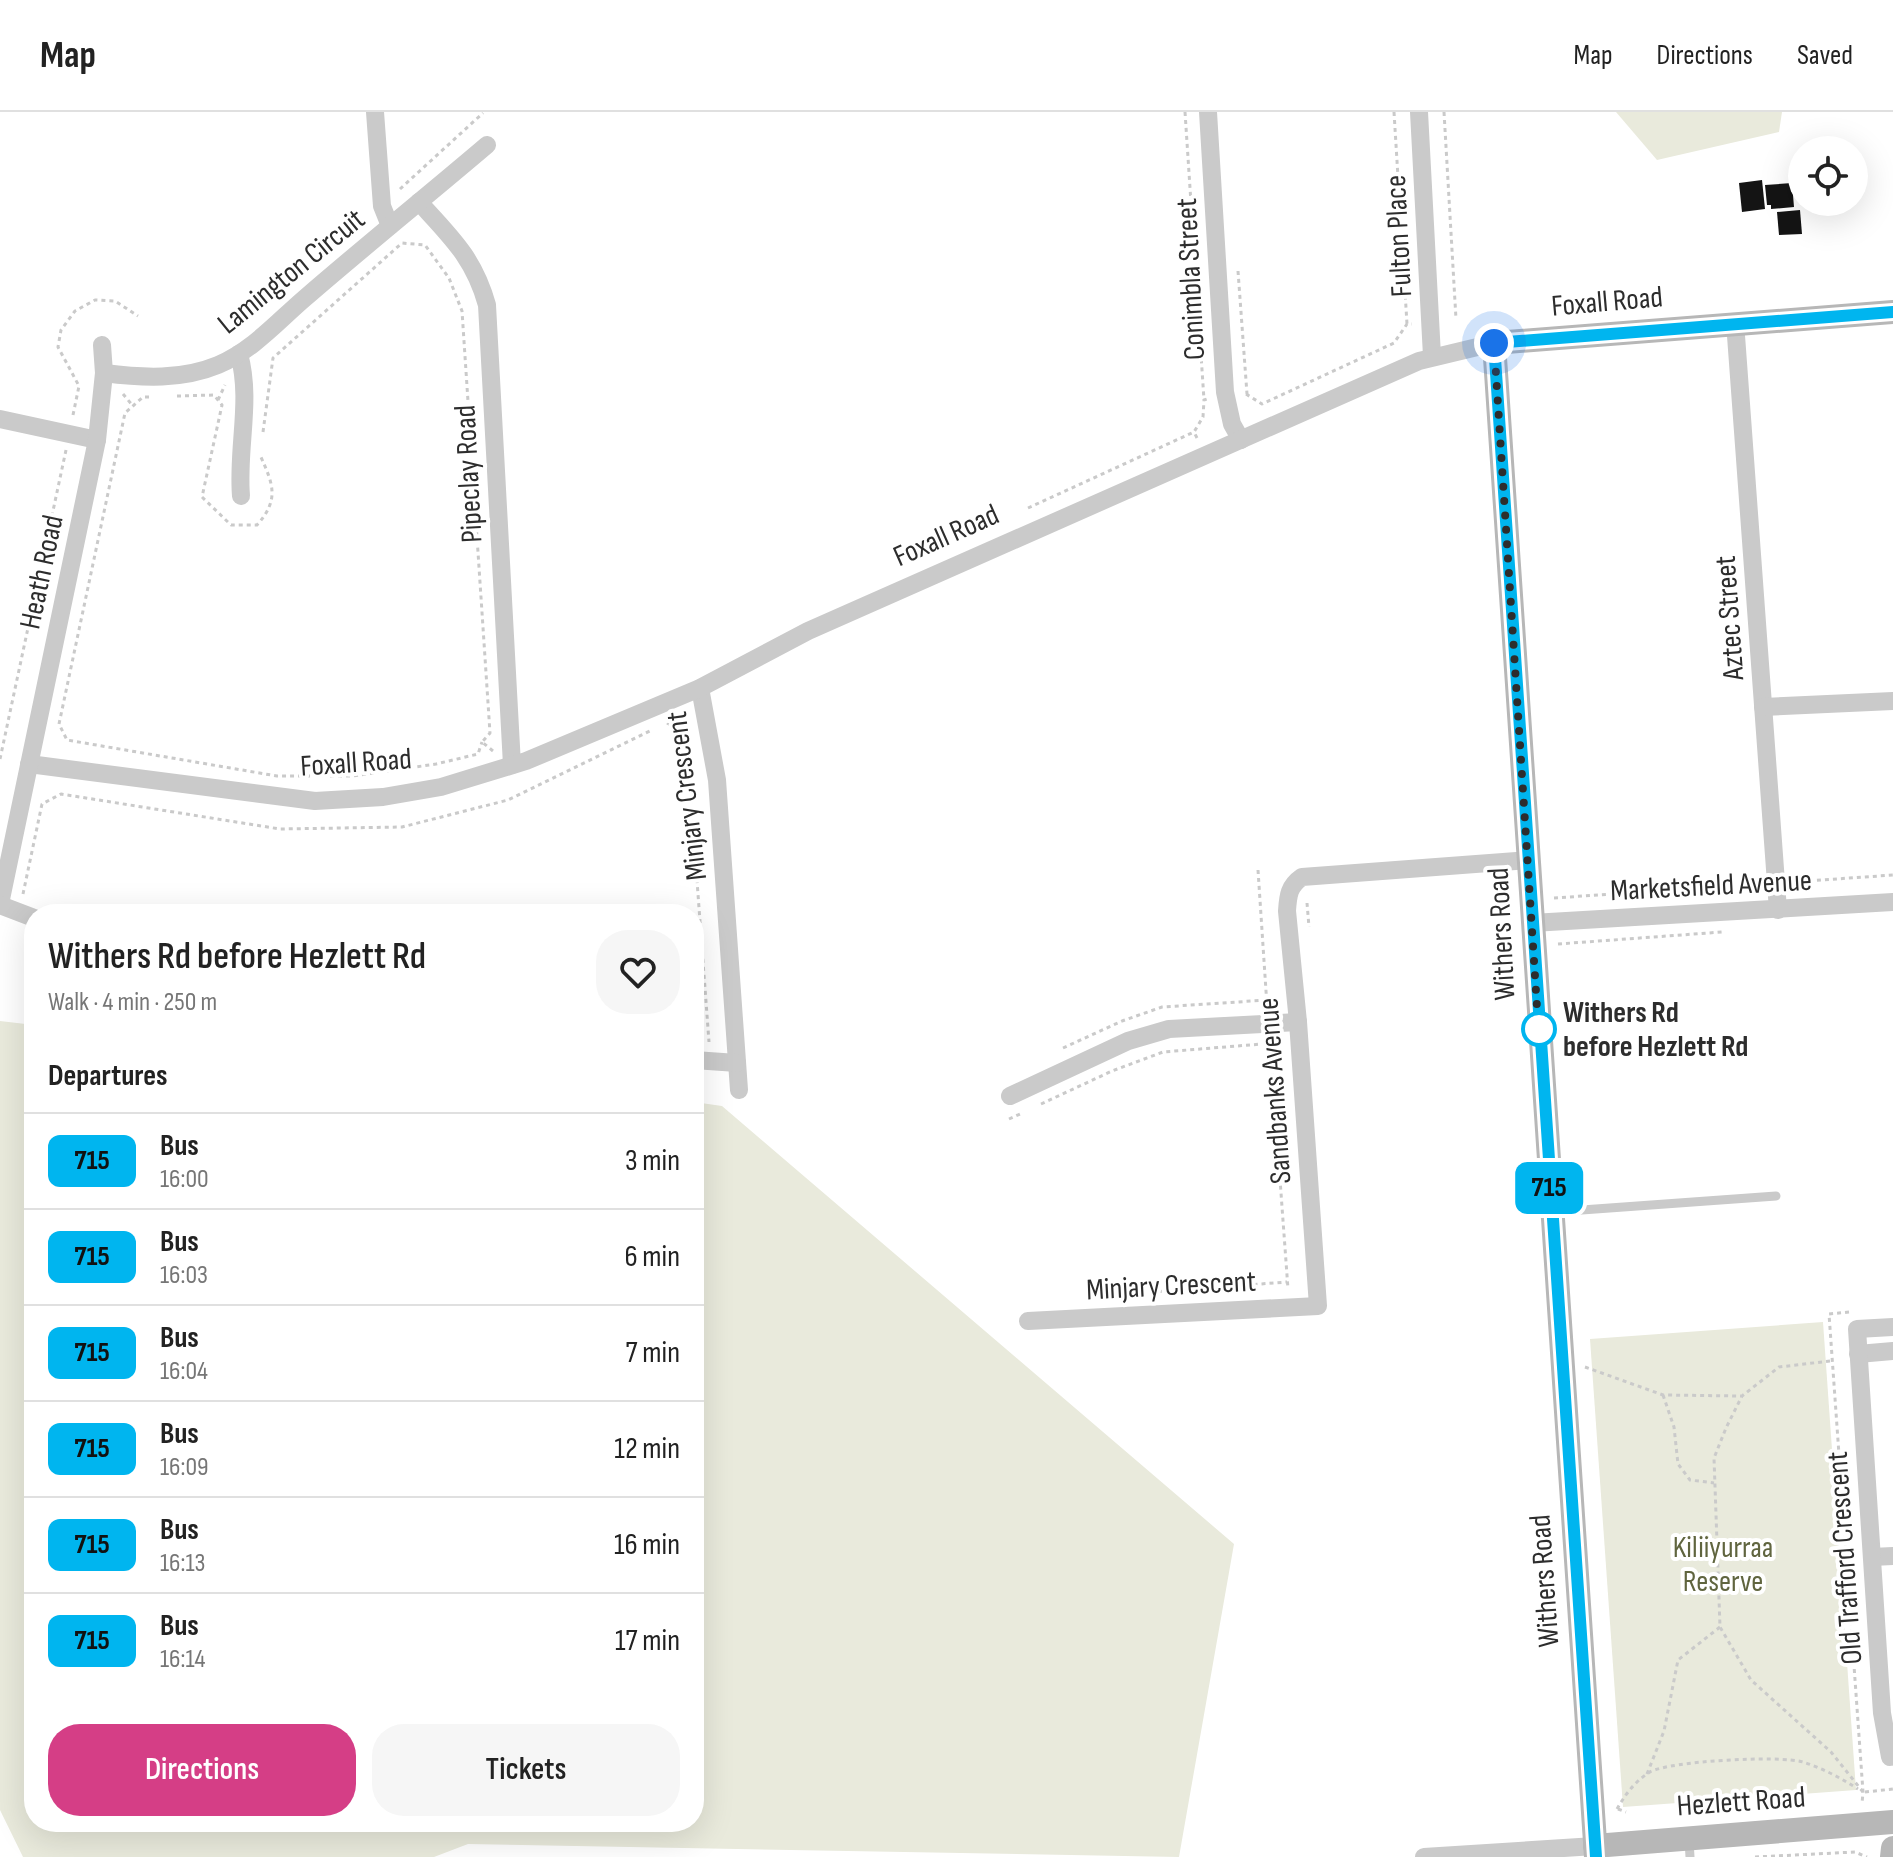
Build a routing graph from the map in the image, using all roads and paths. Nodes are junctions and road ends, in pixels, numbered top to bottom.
1 (375, 112) edge
2 (1185, 112) edge
3 (1208, 112) edge
4 (1394, 112) edge
5 (1419, 112) edge
6 (1444, 112) edge
7 (483, 113) edge
8 (487, 145) dead end
9 (419, 202) junction
10 (382, 206) junction
11 (390, 226) junction
12 (1893, 312) edge
13 (138, 316) dead end
14 (1456, 319) dead end
15 (1430, 321) junction
16 (1735, 322) junction
17 (1407, 324) junction
18 (1494, 343) junction
19 (102, 345) dead end
20 (239, 354) junction
21 (1432, 356) junction
22 (104, 373) junction
23 (157, 396) dead end
24 (172, 396) dead end
25 (1225, 396) junction
26 (1204, 400) junction
27 (0, 419) edge
28 (1194, 432) junction
29 (70, 433) junction
30 (97, 440) junction
31 (1241, 440) junction
32 (262, 441) dead end
33 (260, 454) dead end
34 (1203, 457) junction
35 (241, 496) dead end
36 (1028, 508) dead end
37 (700, 688) junction
38 (1893, 701) edge
39 (1763, 707) junction
40 (482, 742) junction
41 (0, 759) edge
42 (29, 764) junction
43 (512, 765) junction
44 (6, 840) edge
45 (1529, 860) junction
46 (1258, 870) dead end
47 (1893, 875) edge
48 (1776, 883) junction
49 (1554, 898) dead end
50 (1893, 902) edge
51 (0, 904) edge
52 (28, 904) edge
53 (699, 904) edge
54 (1778, 910) junction
55 (24, 914) edge
56 (1532, 923) junction
57 (704, 976) edge
58 (1298, 1022) junction
59 (1269, 1024) junction
60 (1270, 1044) junction
61 (704, 1052) edge
62 (704, 1061) edge
63 (737, 1063) junction
64 (739, 1090) dead end
65 (1010, 1096) dead end
66 (1035, 1107) dead end
67 (1022, 1113) dead end
68 (1009, 1119) dead end
69 (1776, 1196) dead end
70 (1551, 1212) junction
71 (1287, 1282) junction
72 (1086, 1297) dead end
73 (1318, 1306) joint
74 (1289, 1308) junction
75 (1829, 1314) dead end
76 (1028, 1321) dead end
77 (1893, 1327) edge
78 (1893, 1351) edge
79 (1858, 1354) junction
80 (1832, 1360) junction
81 (1585, 1367) dead end
82 (1663, 1395) junction
83 (1742, 1396) junction
84 (1714, 1483) junction
85 (1893, 1556) edge
86 (1872, 1557) junction
87 (1893, 1583) edge
88 (1873, 1584) junction
89 (1720, 1627) junction
90 (1890, 1757) dead end
91 (1646, 1776) junction
92 (1893, 1789) edge
93 (1863, 1792) junction
94 (1613, 1799) dead end
95 (1617, 1809) junction
96 (1626, 1812) dead end
97 (1893, 1822) edge
98 (1689, 1847) edge
99 (1893, 1848) edge
100 (1595, 1851) edge
101 (1424, 1857) edge
102 (1755, 1857) edge
103 (1867, 1857) edge
104 (1892, 1857) edge

1 - 10 street
2 - 26 path
3 - 25 street, Conimbla Street
4 - 17 path
5 - 15 street, Fulton Place
6 - 14 path
7 - 10 path
8 - 9 street, Lamington Circuit
9 - 11 street, Lamington Circuit
9 - 43 street, Pipeclay Road
10 - 11 street
11 - 20 street, Lamington Circuit
12 - 16 street, Foxall Road
13 - 29 path
15 - 17 path
15 - 21 street, Fulton Place
16 - 18 street, Foxall Road
16 - 39 street, Aztec Street
17 - 25 path
18 - 21 street, Foxall Road
18 - 45 street, Withers Road
19 - 22 street, Heath Road
20 - 22 street, Lamington Circuit
20 - 35 street
21 - 31 street, Foxall Road
22 - 30 street, Heath Road
23 - 40 path
24 - 33 path
25 - 26 path
25 - 31 street, Conimbla Street
26 - 28 path
27 - 29 street
28 - 34 path
28 - 36 path
29 - 30 street
29 - 41 path
30 - 42 street, Heath Road
31 - 34 street, Foxall Road
32 - 40 path
34 - 37 street, Foxall Road
37 - 43 street, Foxall Road
37 - 63 street, Minjary Crescent
38 - 39 street
39 - 48 street, Aztec Street
40 - 43 path
42 - 43 street, Foxall Road
42 - 44 street, Heath Road
44 - 51 street, Heath Road
45 - 56 street, Withers Road
45 - 58 street, Sandbanks Avenue
46 - 59 path
47 - 48 path
48 - 49 path
48 - 54 street, Aztec Street
50 - 54 street, Marketsfield Avenue
51 - 55 street
52 - 53 path
54 - 56 street, Marketsfield Avenue
56 - 70 street, Withers Road
57 - 61 path
58 - 59 street
58 - 73 street, Sandbanks Avenue
59 - 60 path
59 - 65 street
60 - 66 path
60 - 71 path
62 - 63 street
63 - 64 street, Minjary Crescent
67 - 68 path
69 - 70 lane
70 - 100 street, Withers Road
71 - 72 path
71 - 74 path
73 - 74 street, Minjary Crescent
74 - 76 street, Minjary Crescent
75 - 80 path
77 - 79 street, Old Trafford Crescent
78 - 79 street
79 - 86 street, Old Trafford Crescent
80 - 83 path
80 - 93 path
81 - 82 path
82 - 83 path
82 - 84 path
83 - 84 path
84 - 89 path
85 - 86 street
86 - 88 street, Old Trafford Crescent
87 - 88 street
88 - 90 street, Old Trafford Crescent
89 - 91 path
89 - 93 path
91 - 93 path
91 - 95 path
92 - 93 path
94 - 95 path
95 - 96 path
97 - 98 street, Hezlett Road
98 - 100 street, Hezlett Road
99 - 104 street
100 - 101 street
102 - 103 path

